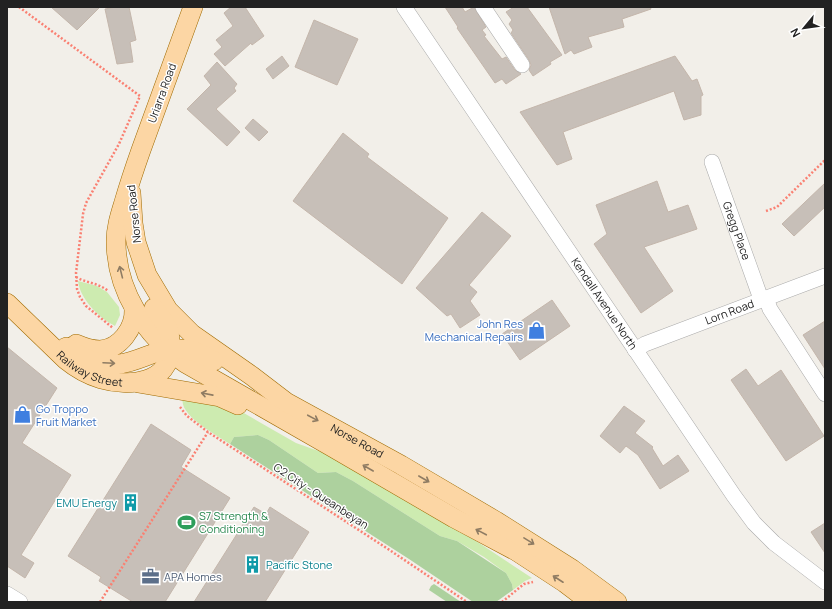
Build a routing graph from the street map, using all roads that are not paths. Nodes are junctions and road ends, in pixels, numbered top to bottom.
1 (193, 7) edge
2 (404, 7) edge
3 (489, 9) edge
4 (522, 65) dead end
5 (712, 162) dead end
6 (133, 172) junction
7 (133, 223) junction
8 (825, 276) edge
9 (764, 299) junction
10 (10, 305) edge
11 (134, 309) junction
12 (40, 325) junction
13 (169, 350) junction
14 (634, 350) junction
15 (132, 382) junction
16 (825, 394) edge
17 (286, 402) junction
18 (332, 447) junction
19 (825, 582) edge
20 (7, 594) edge
21 (20, 602) edge
22 (590, 602) edge
23 (617, 602) edge

1 - 6 main road, Uriarra Road
2 - 14 street, Kendall Avenue North
3 - 4 street
5 - 9 street, Gregg Place
6 - 7 main road, Norse Road
11 -> 6 main road, Norse Road
7 - 13 main road
7 - 17 main road, Norse Road
8 - 9 street, Lorn Road
9 - 14 street, Lorn Road
9 - 16 street, Gregg Place
10 - 12 main road, Railway Street
10 - 15 main road, Railway Street
11 - 12 main road, Railway Street
11 - 13 main road, Norse Road
12 -> 13 main road, Railway Street
13 - 15 main road, Railway Street
13 - 17 main road, Railway Street
13 - 18 main road, Norse Road
14 - 19 street, Kendall Avenue North
18 -> 15 main road
17 -> 23 main road, Norse Road
22 -> 18 main road, Norse Road
20 - 21 street

